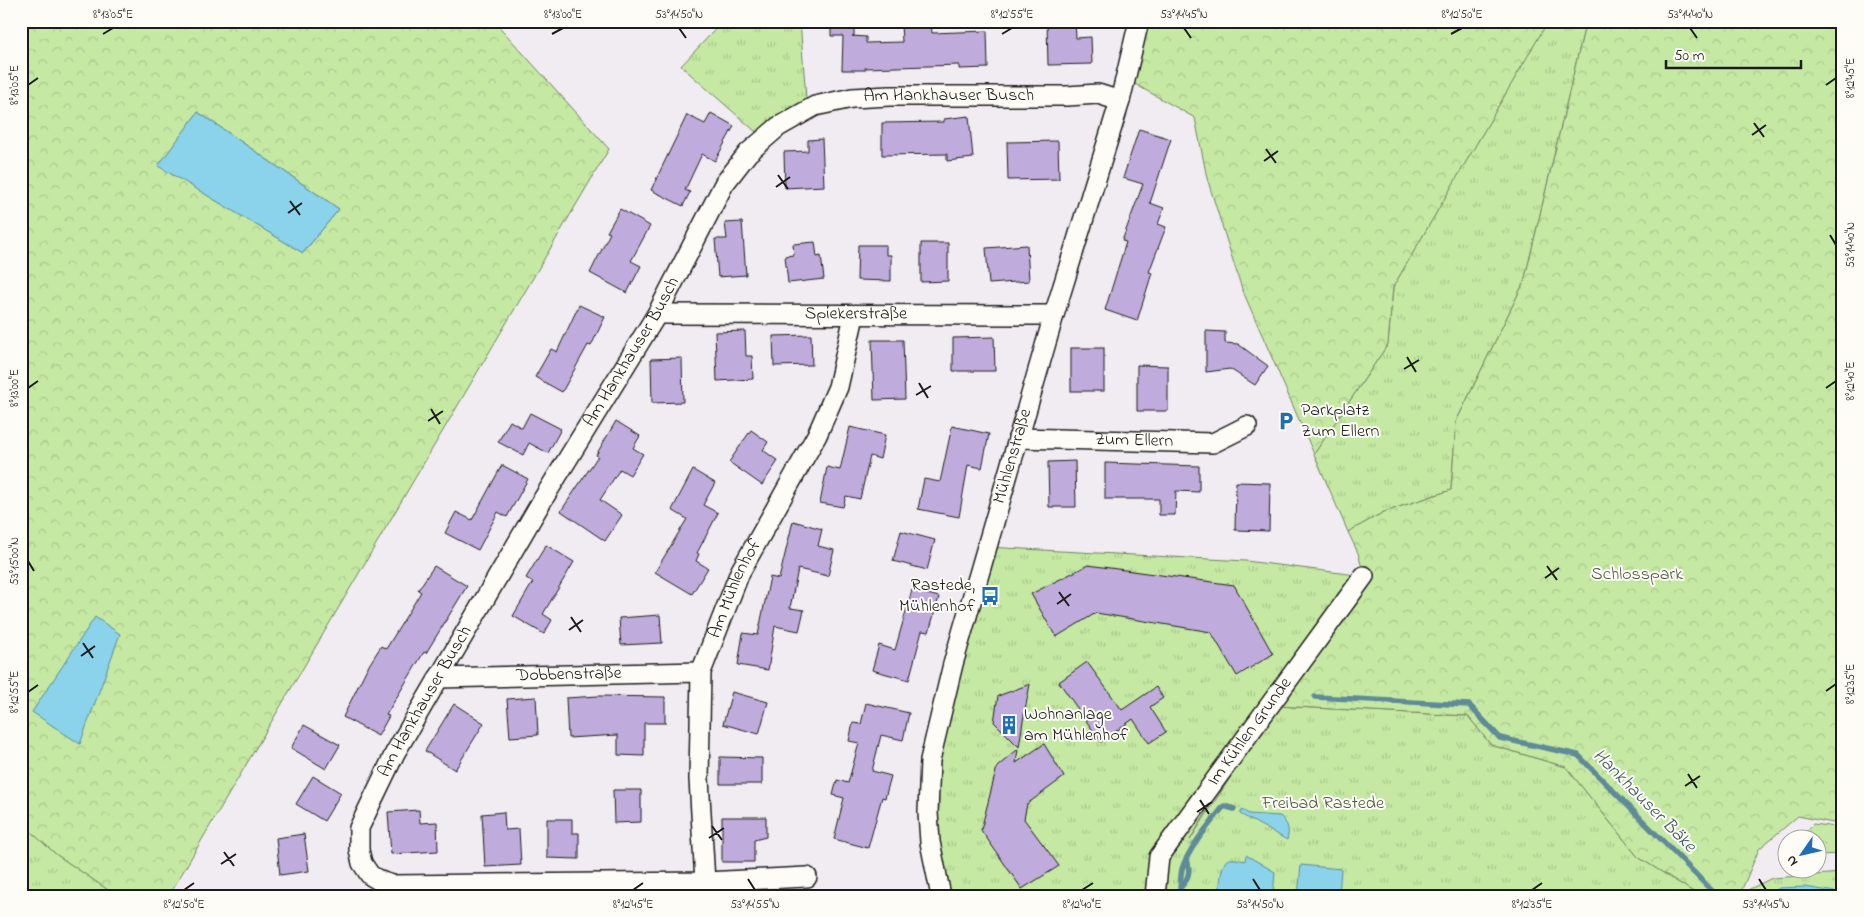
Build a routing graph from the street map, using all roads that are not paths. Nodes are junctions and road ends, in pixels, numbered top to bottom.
1 (1139, 21) edge
2 (1120, 101) junction
3 (657, 314) junction
4 (1054, 315) junction
5 (854, 316) junction
6 (1247, 426) dead end
7 (1018, 438) junction
8 (1364, 576) dead end
9 (701, 672) junction
10 (438, 678) junction
11 (807, 877) dead end
12 (705, 882) junction
13 (940, 896) edge
14 (1155, 896) edge

1 - 2 street, Mühlenstraße
2 - 3 street, Am Hankhauser Busch
2 - 4 street, Mühlenstraße
3 - 5 street, Spiekerstraße
3 - 10 street, Am Hankhauser Busch
4 - 5 street, Spiekerstraße
4 - 7 street, Mühlenstraße
5 - 9 street, Am Mühlenhof
6 - 7 street, Zum Ellern
7 - 13 street, Mühlenstraße
8 - 14 street, Im Kühlen Grunde
9 - 10 street, Dobbenstraße
9 - 12 street, Am Mühlenhof
10 - 12 street, Am Hankhauser Busch
11 - 12 street

